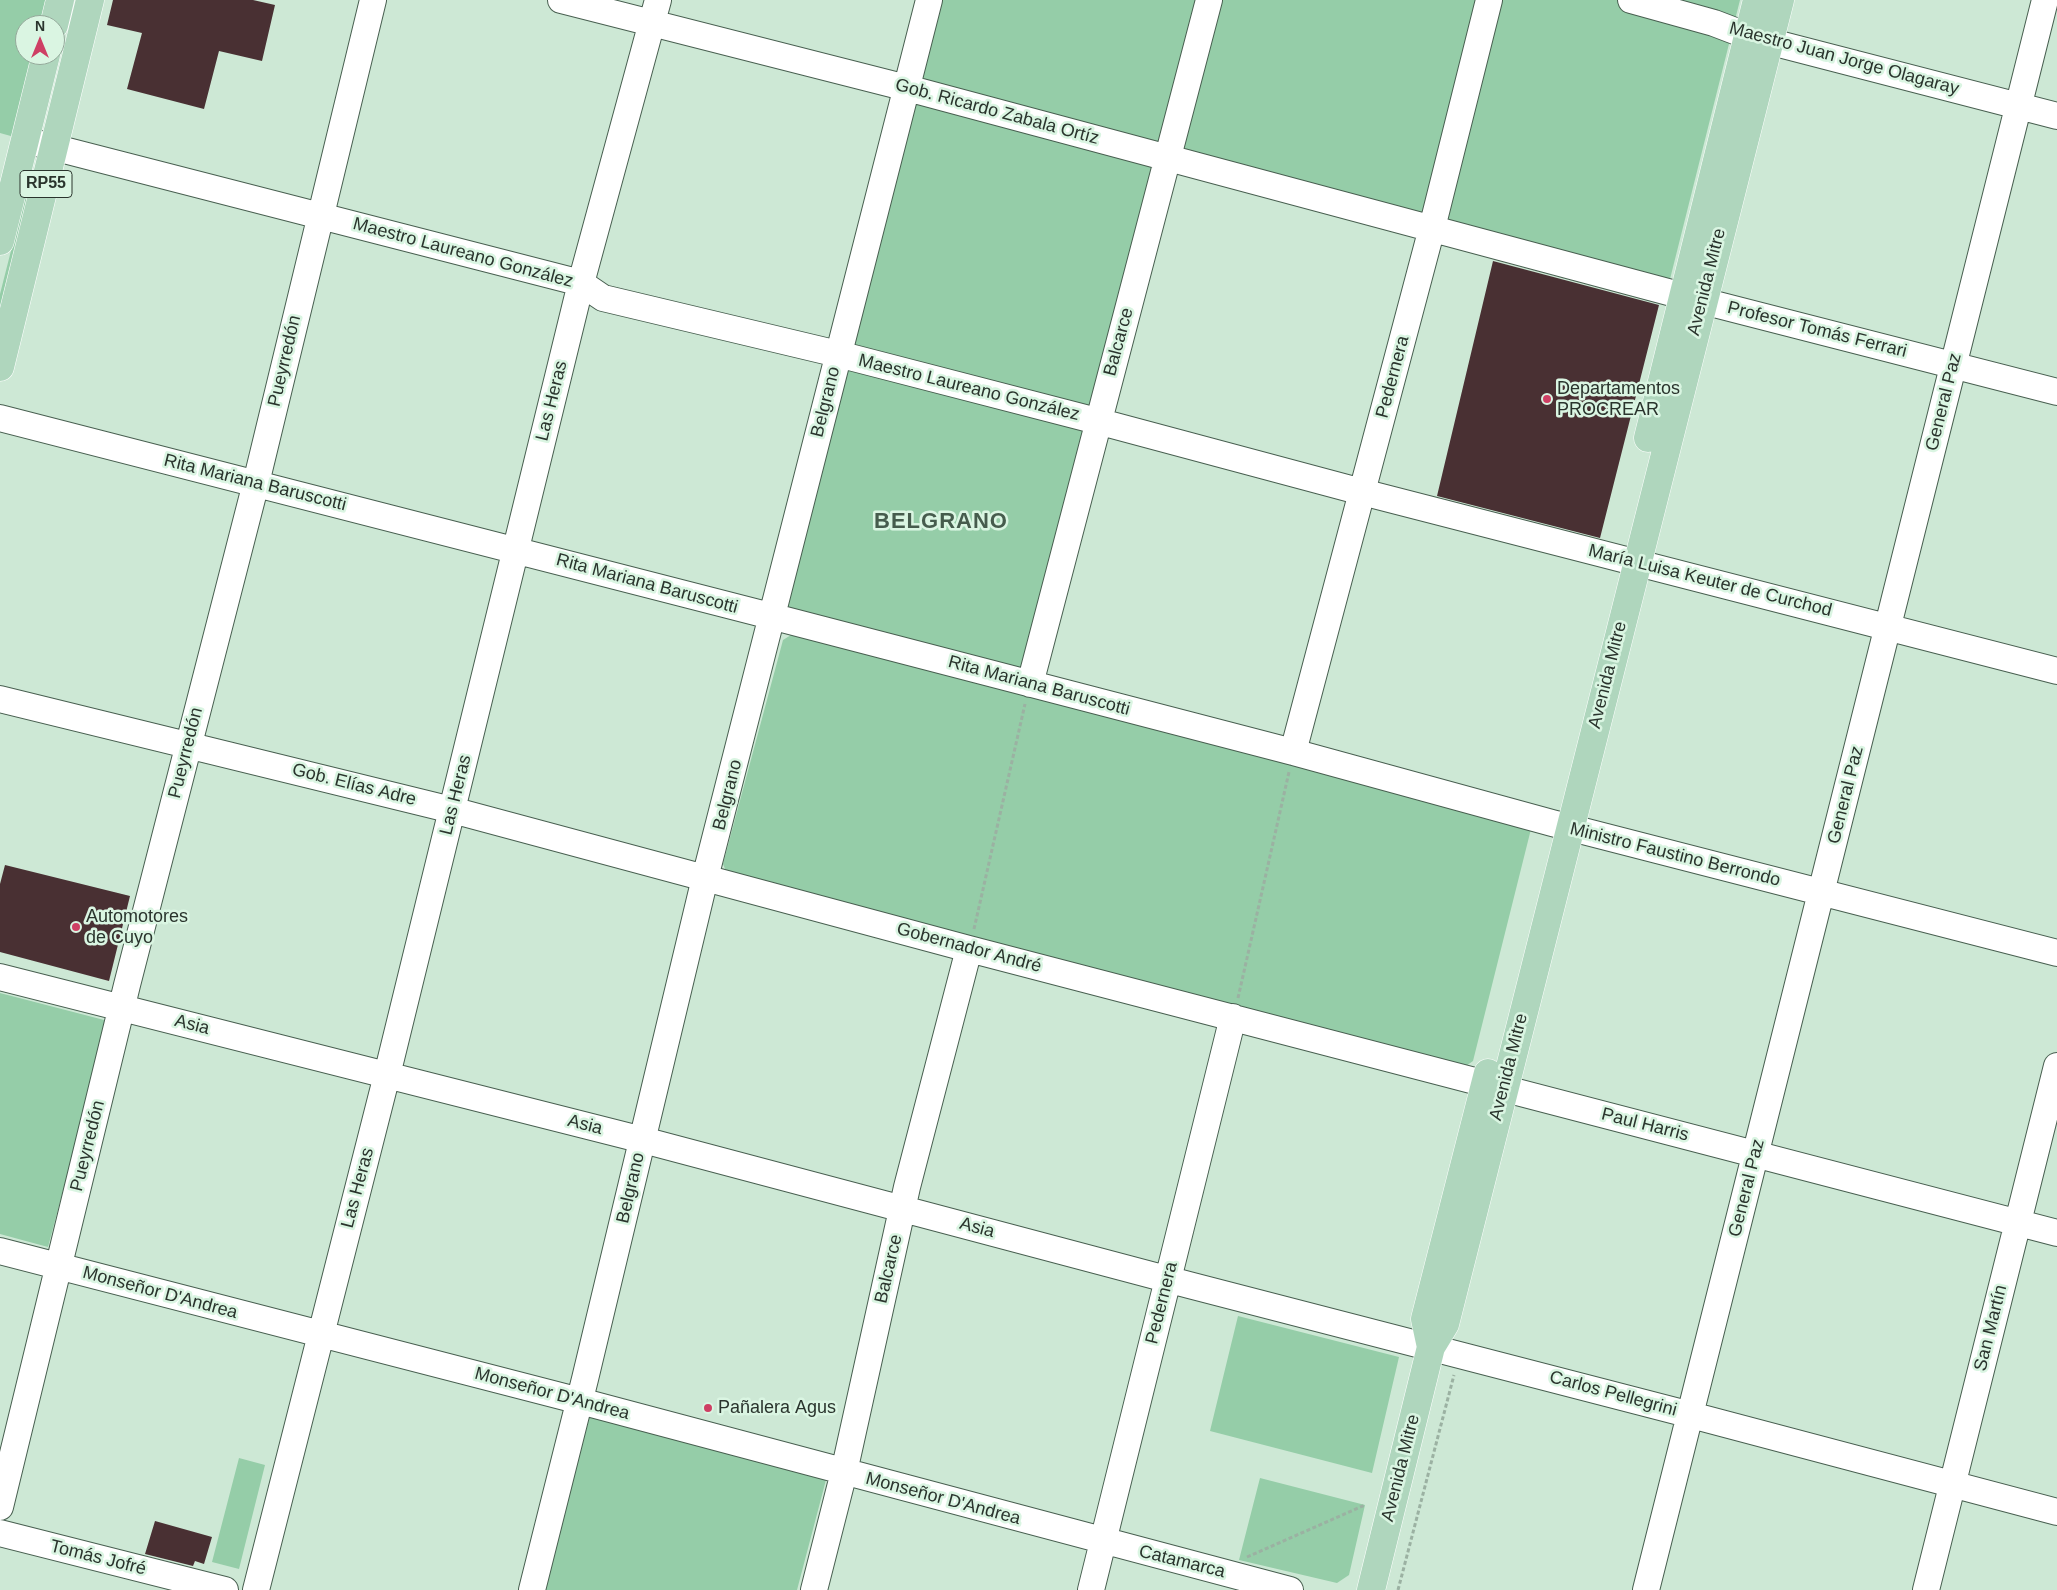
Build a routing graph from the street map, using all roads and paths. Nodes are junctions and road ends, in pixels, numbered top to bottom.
1 (60, 0) edge
2 (90, 0) edge
3 (373, 0) edge
4 (561, 0) edge
5 (928, 0) edge
6 (1209, 0) edge
7 (1489, 0) edge
8 (1631, 0) edge
9 (1757, 0) edge
10 (1780, 0) edge
11 (2045, 0) edge
12 (655, 12) edge
13 (56, 15) edge
14 (1759, 39) junction
15 (44, 65) edge
16 (907, 88) junction
17 (2020, 106) junction
18 (2057, 116) edge
19 (25, 140) junction
20 (55, 147) junction
21 (1168, 158) junction
22 (319, 216) junction
23 (1432, 228) junction
24 (0, 241) edge
25 (581, 283) junction
26 (1693, 298) junction
27 (838, 354) junction
28 (1953, 365) junction
29 (0, 367) edge
30 (2057, 392) edge
31 (0, 418) edge
32 (1098, 421) junction
33 (256, 483) junction
34 (1362, 492) junction
35 (516, 550) junction
36 (1628, 560) junction
37 (773, 617) junction
38 (1889, 627) junction
39 (2057, 671) edge
40 (1030, 684) junction
41 (0, 699) edge
42 (188, 744) junction
43 (1293, 752) junction
44 (452, 810) junction
45 (1560, 825) junction
46 (706, 878) junction
47 (1822, 893) junction
48 (968, 948) junction
49 (2057, 953) edge
50 (0, 977) edge
51 (122, 1007) junction
52 (1233, 1016) junction
53 (2057, 1066) edge
54 (387, 1075) junction
55 (1494, 1087) junction
56 (643, 1140) junction
57 (1756, 1152) junction
58 (903, 1209) junction
59 (2018, 1222) junction
60 (2057, 1232) edge
61 (0, 1252) edge
62 (59, 1267) junction
63 (1168, 1280) junction
64 (320, 1334) junction
65 (1431, 1347) junction
66 (580, 1401) junction
67 (1691, 1415) junction
68 (844, 1472) junction
69 (1952, 1485) junction
70 (1365, 1505) dead end
71 (0, 1507) edge
72 (2057, 1512) edge
73 (0, 1533) edge
74 (1103, 1542) junction
75 (1240, 1560) dead end
76 (225, 1590) edge
77 (256, 1590) edge
78 (532, 1590) edge
79 (814, 1590) edge
80 (1091, 1590) edge
81 (1290, 1590) edge
82 (1371, 1590) edge
83 (1646, 1590) edge
84 (1926, 1590) edge

1 - 13 main road
2 - 20 main road, RP55
3 - 22 street, Pueyrredón
4 - 12 street, Gob. Ricardo Zabala Ortíz
5 - 16 street, Belgrano
6 - 21 street, Balcarce
7 - 23 street, Pedernera
8 - 14 street, Maestro Juan Jorge Olagaray
9 - 14 main road, Avenida Mitre
10 - 14 main road, Avenida Mitre
11 - 17 street, General Paz
12 - 16 street, Gob. Ricardo Zabala Ortíz
12 - 25 street, Las Heras
14 - 17 street, Maestro Juan Jorge Olagaray
14 - 26 main road, Avenida Mitre
15 - 19 main road, RP55
16 - 21 street, Gob. Ricardo Zabala Ortíz
16 - 27 street, Belgrano
17 - 18 street, Maestro Juan Jorge Olagaray
17 - 28 street, General Paz
19 - 20 street, Maestro Laureano González
19 - 24 main road, RP55
20 - 22 street, Maestro Laureano González
20 - 29 main road, RP55
21 - 23 street, Gob. Ricardo Zabala Ortíz
21 - 32 street, Balcarce
22 - 25 street, Maestro Laureano González
22 - 33 street, Pueyrredón
23 - 26 street, Profesor Tomás Ferrari
23 - 34 street, Pedernera
25 - 27 street, Maestro Laureano González
25 - 35 street, Las Heras
26 - 28 street, Profesor Tomás Ferrari
26 - 36 main road, Avenida Mitre
27 - 32 street, Maestro Laureano González
27 - 37 street, Belgrano
28 - 30 street, Profesor Tomás Ferrari
28 - 38 street, General Paz
31 - 33 street, Rita Mariana Baruscotti
32 - 34 street, Maestro Laureano González
32 - 40 street, Balcarce
33 - 35 street, Rita Mariana Baruscotti
33 - 42 street, Pueyrredón
34 - 36 street, María Luisa Keuter de Curchod
34 - 43 street, Pedernera
35 - 37 street, Rita Mariana Baruscotti
35 - 44 street, Las Heras
36 - 38 street, María Luisa Keuter de Curchod
36 - 45 main road, Avenida Mitre
37 - 40 street, Rita Mariana Baruscotti
37 - 46 street, Belgrano
38 - 39 street, María Luisa Keuter de Curchod
38 - 47 street, General Paz
40 - 43 street, Rita Mariana Baruscotti
40 - 48 path
41 - 42 street, Gob. Elías Adre
42 - 44 street, Gob. Elías Adre
42 - 51 street, Pueyrredón
43 - 45 street, Ministro Faustino Berrondo
43 - 52 path
44 - 46 street, Gob. Elías Adre
44 - 54 street, Las Heras
45 - 47 street, Ministro Faustino Berrondo
45 - 55 main road, Avenida Mitre
46 - 48 street, Gobernador André
46 - 56 street, Belgrano
47 - 49 street, Ministro Faustino Berrondo
47 - 57 street, General Paz
48 - 52 street, Gobernador André
48 - 58 street, Balcarce
50 - 51 street, Asia
51 - 54 street, Asia
51 - 62 street, Pueyrredón
52 - 55 street, Paul Harris
52 - 63 street, Pedernera
53 - 59 street, San Martín
54 - 56 street, Asia
54 - 64 street, Las Heras
55 - 57 street, Paul Harris
55 - 65 main road, Avenida Mitre
56 - 58 street, Asia
56 - 66 street, Belgrano
57 - 59 street, Paul Harris
57 - 67 street, General Paz
58 - 63 street, Asia
58 - 68 street, Balcarce
59 - 60 street, Paul Harris
59 - 69 street, San Martín
61 - 62 street, Monseñor D'Andrea
62 - 64 street, Monseñor D'Andrea
62 - 71 street, Pueyrredón
63 - 65 street, Carlos Pellegrini
63 - 74 street, Pedernera
64 - 66 street, Monseñor D'Andrea
64 - 77 street, Las Heras
65 - 67 street, Carlos Pellegrini
65 - 82 main road, Avenida Mitre
66 - 68 street, Monseñor D'Andrea
66 - 78 street, Belgrano
67 - 69 street, Carlos Pellegrini
67 - 83 street, General Paz
68 - 74 street, Monseñor D'Andrea
68 - 79 street, Balcarce
69 - 72 street, Carlos Pellegrini
69 - 84 street, San Martín
70 - 75 path
73 - 76 street, Tomás Jofré
74 - 80 street, Pedernera
74 - 81 street, Catamarca

